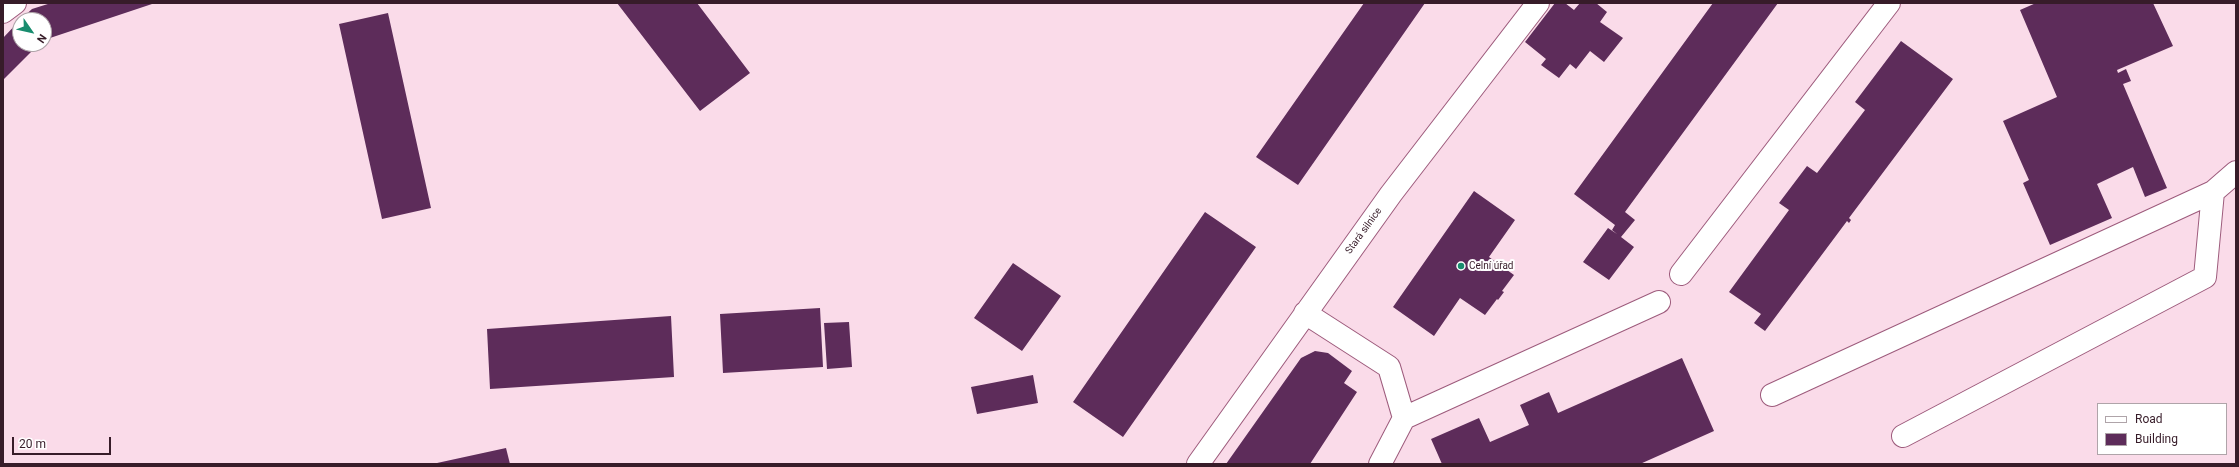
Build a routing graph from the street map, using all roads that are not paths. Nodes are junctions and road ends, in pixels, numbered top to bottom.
1 (15, 3) edge
2 (1538, 3) edge
3 (1889, 3) edge
4 (3, 12) edge
5 (2236, 172) edge
6 (2213, 192) junction
7 (1681, 274) dead end
8 (1659, 302) dead end
9 (1305, 313) junction
10 (1772, 395) dead end
11 (1404, 418) junction
12 (1903, 436) dead end
13 (1198, 464) edge
14 (1380, 464) edge

1 - 4 street
2 - 9 street, Stará silnice
3 - 7 street
5 - 6 street
6 - 10 street
6 - 12 street
8 - 11 street
9 - 11 street
9 - 13 street, Stará silnice
11 - 14 street

